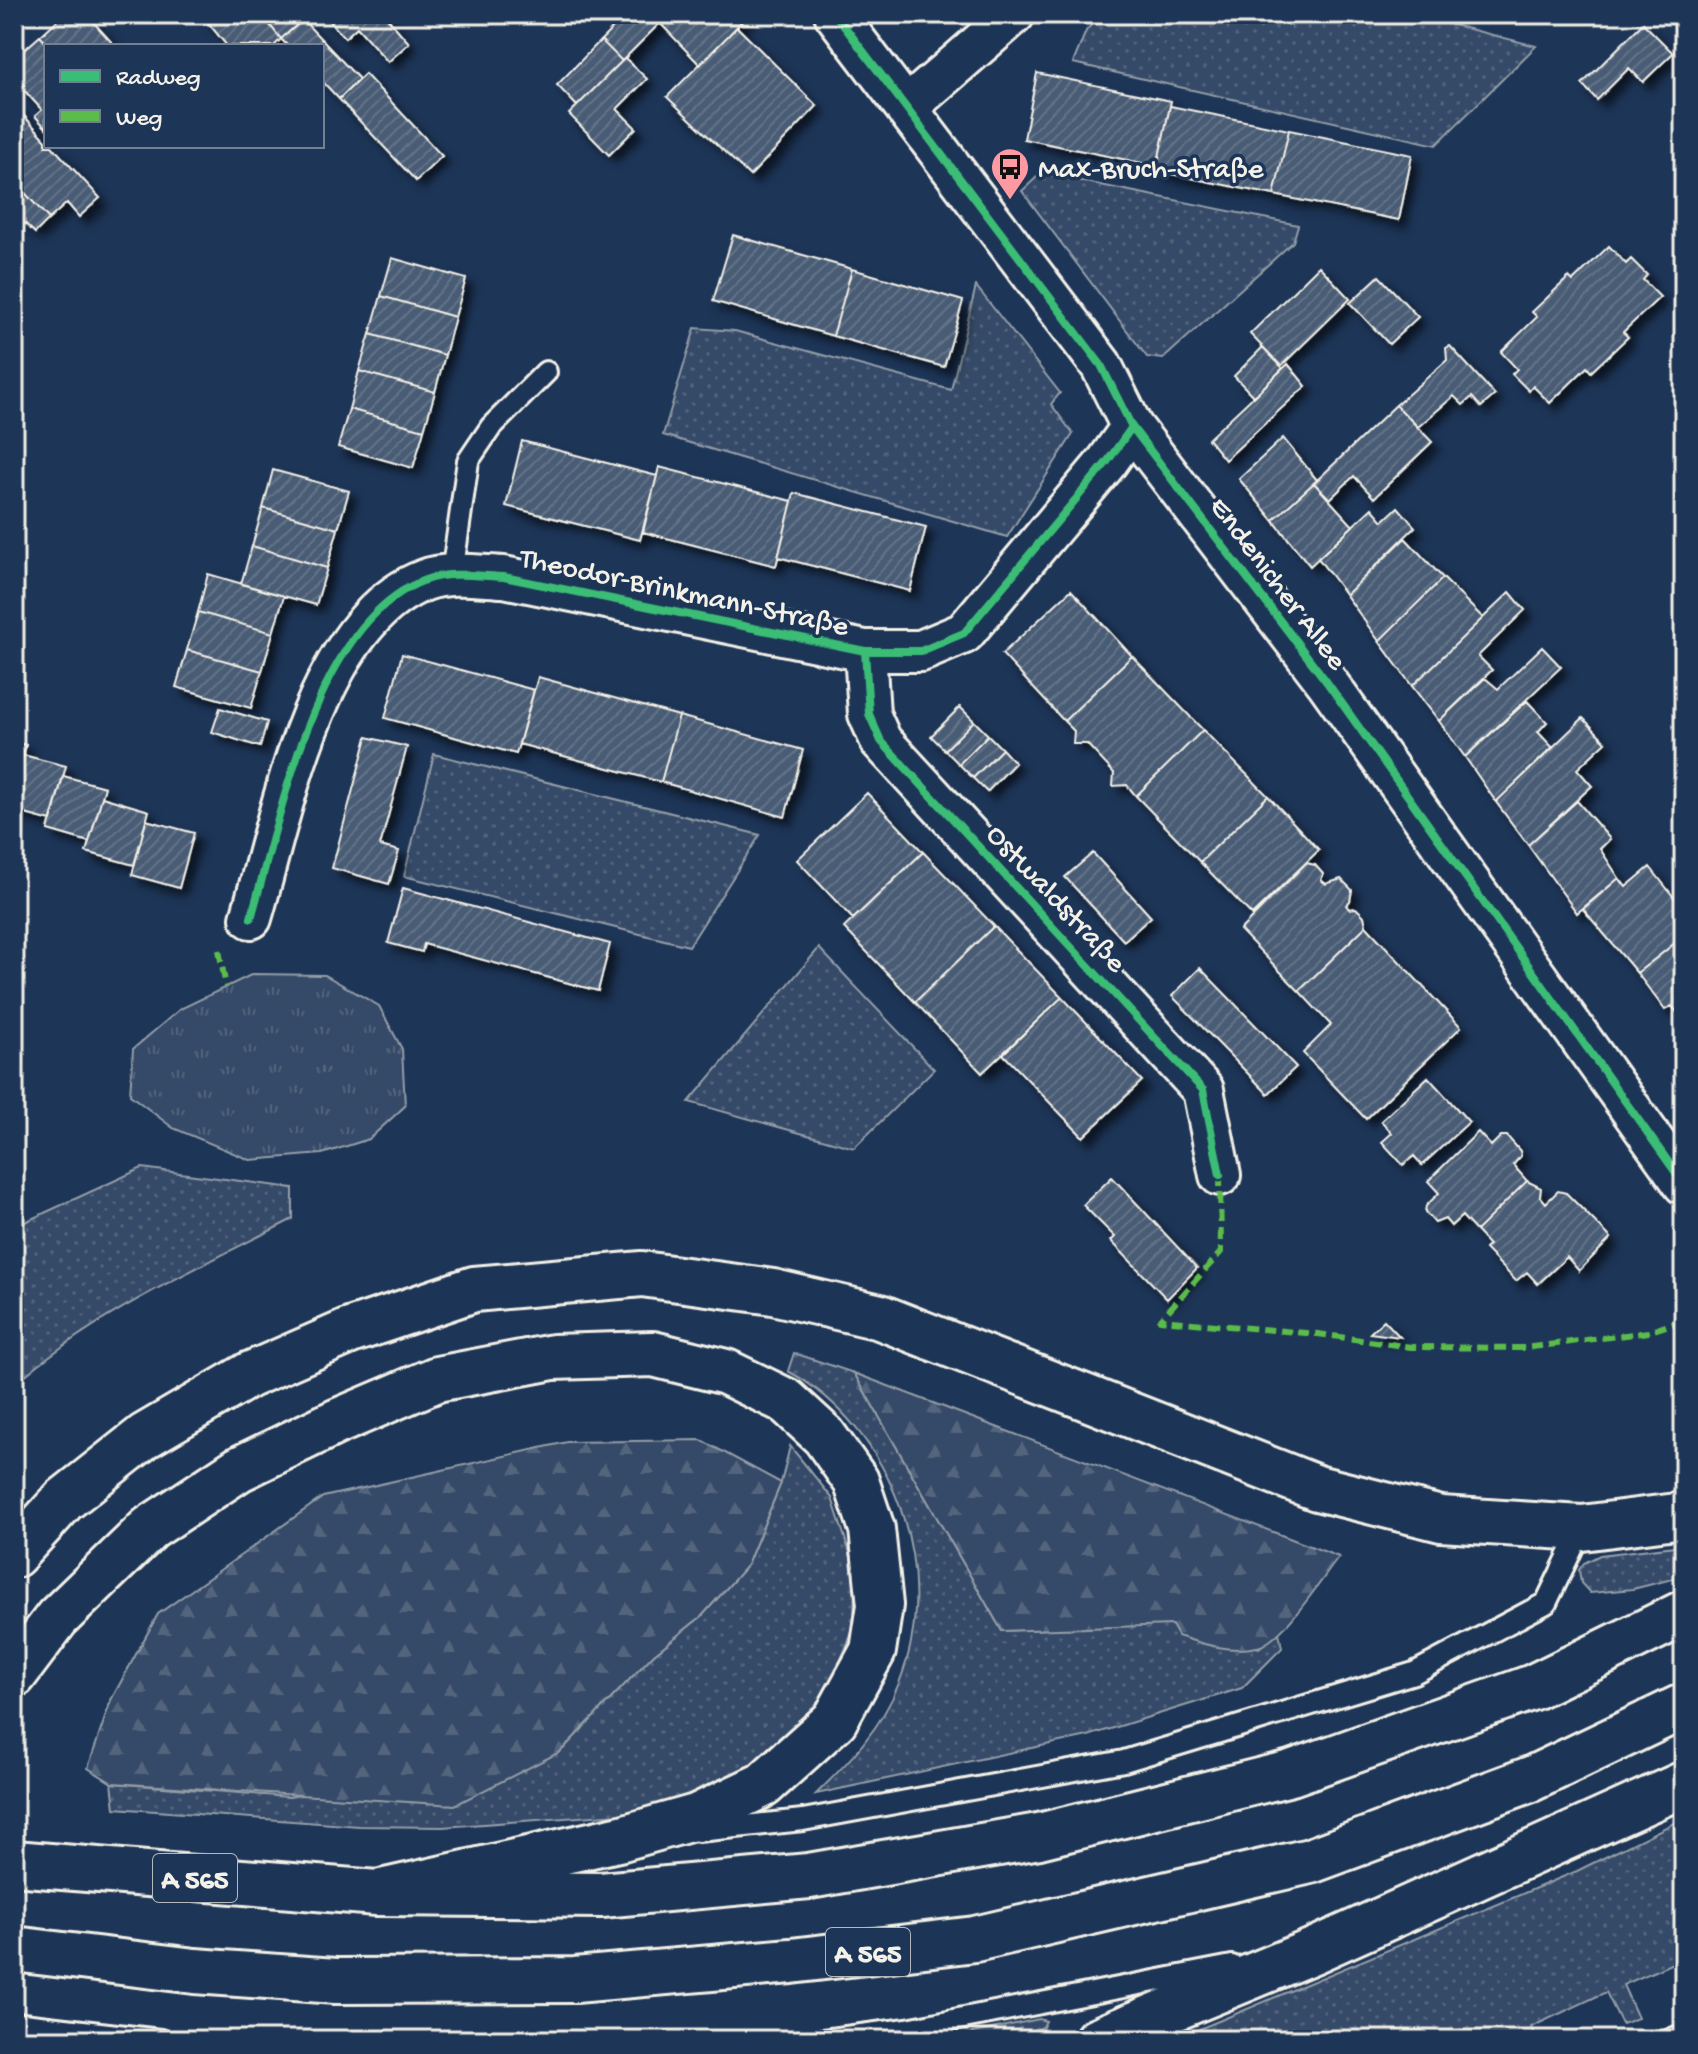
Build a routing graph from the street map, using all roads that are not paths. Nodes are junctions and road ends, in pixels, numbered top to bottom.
1 (835, 14) edge
2 (1014, 14) edge
3 (906, 108) junction
4 (546, 372) dead end
5 (1132, 427) junction
6 (452, 574) junction
7 (865, 651) junction
8 (251, 918) dead end
9 (1220, 1175) dead end
10 (1684, 1184) edge
11 (1684, 1515) edge
12 (1582, 1528) junction
13 (14, 1555) edge
14 (1684, 1613) edge
15 (14, 1675) edge
16 (1684, 1706) edge
17 (1684, 1784) edge
18 (622, 1838) junction
19 (14, 1863) edge
20 (377, 1893) junction
21 (14, 1949) edge
22 (1313, 1951) junction
23 (14, 2023) edge
24 (1684, 2034) edge
25 (160, 2040) edge
26 (823, 2040) edge
27 (1097, 2040) edge
28 (1670, 2040) edge

1 - 3 street, Endenicher Allee
2 - 3 street
3 - 5 street, Endenicher Allee
4 - 6 lane
5 - 7 street, Theodor-Brinkmann-Straße
5 - 10 street, Endenicher Allee
6 - 7 street, Theodor-Brinkmann-Straße
6 - 8 street, Theodor-Brinkmann-Straße
7 - 9 street, Ostwaldstraße
11 - 12 highway
12 - 13 highway
12 - 18 lane
14 - 20 highway, A 565
15 - 18 highway
16 - 21 highway, A 565
17 - 22 highway
18 - 20 highway
19 - 20 highway, A 565
22 - 26 lane
22 - 27 highway
23 - 25 lane
24 - 28 lane

